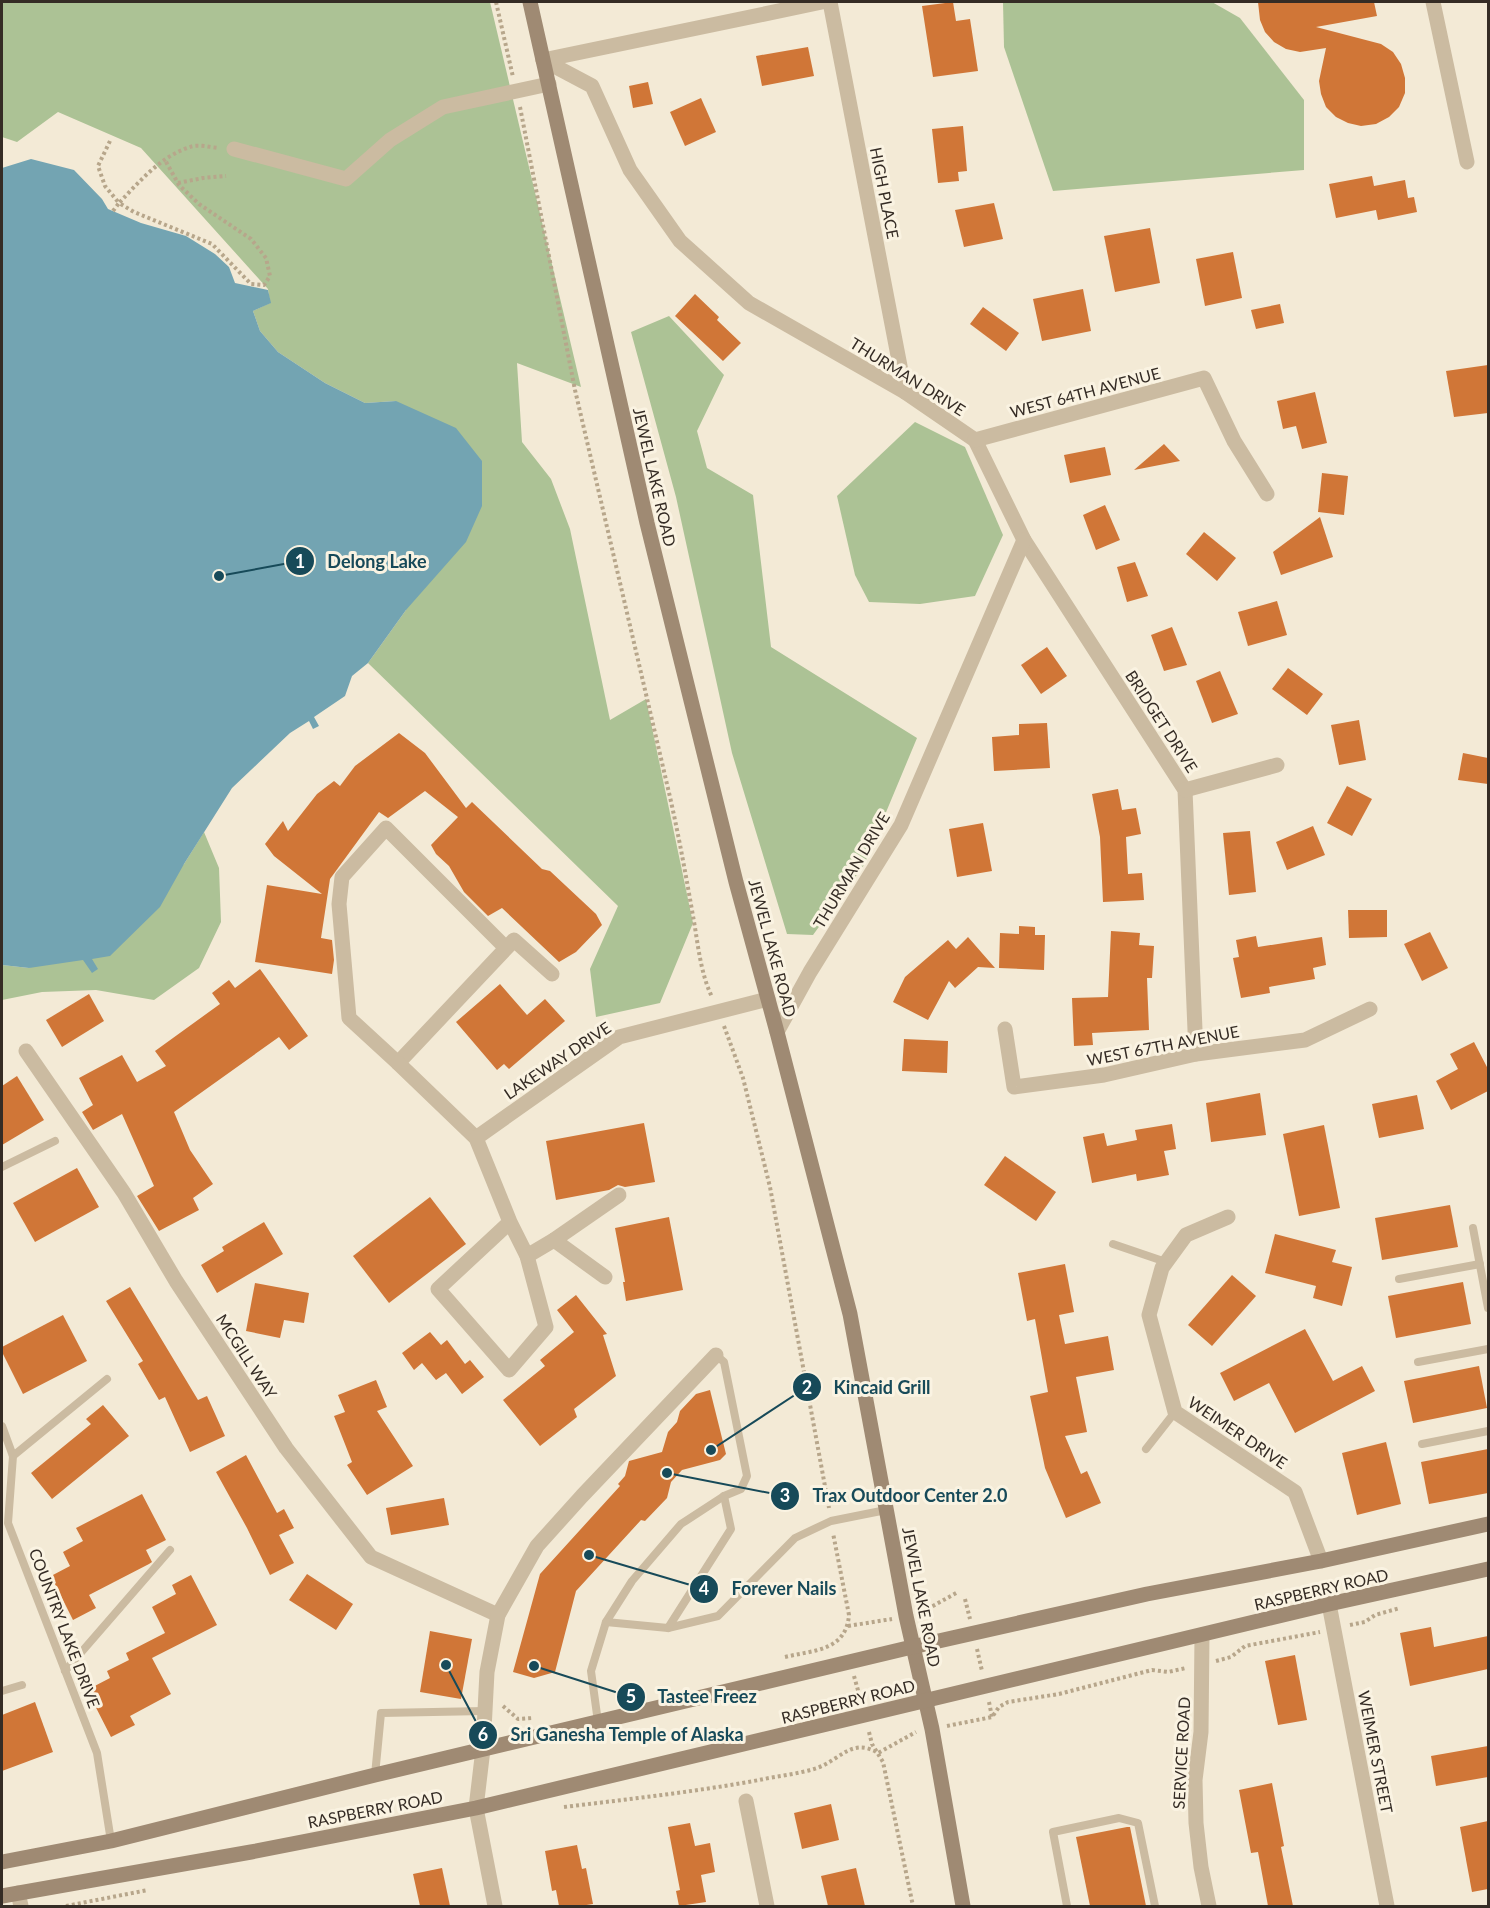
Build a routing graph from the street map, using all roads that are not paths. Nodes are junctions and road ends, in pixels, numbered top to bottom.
1 (530, 2) edge
2 (822, 2) edge
3 (830, 2) edge
4 (1433, 2) edge
5 (543, 60) junction
6 (549, 84) junction
7 (234, 149) road end
8 (1467, 162) dead end
9 (905, 392) junction
10 (975, 440) junction
11 (1267, 494) dead end
12 (1024, 540) junction
13 (1277, 765) dead end
14 (1185, 790) junction
15 (506, 948) junction
16 (552, 975) dead end
17 (768, 999) junction
18 (1370, 1009) dead end
19 (1005, 1029) dead end
20 (777, 1032) junction
21 (26, 1051) dead end
22 (1196, 1054) junction
23 (398, 1062) junction
24 (476, 1138) junction
25 (56, 1141) dead end
26 (2, 1167) edge
27 (619, 1195) dead end
28 (1228, 1217) dead end
29 (510, 1222) junction
30 (1473, 1228) dead end
31 (554, 1240) junction
32 (1113, 1244) dead end
33 (527, 1256) junction
34 (1166, 1262) junction
35 (1480, 1264) junction
36 (605, 1277) dead end
37 (1400, 1279) dead end
38 (1488, 1308) edge
39 (1488, 1349) edge
40 (716, 1355) joint
41 (1418, 1362) dead end
42 (107, 1379) dead end
43 (1175, 1412) junction
44 (2, 1426) edge
45 (1488, 1431) edge
46 (1422, 1444) dead end
47 (1146, 1449) dead end
48 (13, 1456) junction
49 (724, 1496) junction
50 (886, 1510) junction
51 (1488, 1524) edge
52 (170, 1550) dead end
53 (1321, 1561) junction
54 (1488, 1569) edge
55 (1329, 1605) junction
56 (498, 1615) junction
57 (606, 1622) junction
58 (668, 1628) junction
59 (1202, 1635) junction
60 (912, 1647) junction
61 (65, 1671) junction
62 (22, 1684) dead end
63 (2, 1691) edge
64 (925, 1700) junction
65 (485, 1711) junction
66 (598, 1722) junction
67 (483, 1749) junction
68 (375, 1775) junction
69 (746, 1801) dead end
70 (476, 1808) junction
71 (111, 1841) junction
72 (2, 1862) edge
73 (2, 1896) edge
74 (19, 1900) edge
75 (495, 1906) edge
76 (767, 1906) edge
77 (963, 1906) edge
78 (1067, 1906) edge
79 (1155, 1906) edge
80 (1209, 1906) edge
81 (1388, 1906) edge

1 - 5 main road, JEWEL LAKE ROAD
2 - 5 street
3 - 9 street, HIGH PLACE
4 - 8 street
5 - 6 main road, JEWEL LAKE ROAD
5 - 9 street, THURMAN DRIVE
6 - 7 street
6 - 17 main road, JEWEL LAKE ROAD
9 - 10 street, THURMAN DRIVE
10 - 11 street, WEST 64TH AVENUE
10 - 12 street, THURMAN DRIVE
12 - 14 street, BRIDGET DRIVE
12 - 20 street, THURMAN DRIVE
13 - 14 street
14 - 22 street, BRIDGET DRIVE
15 - 16 street
15 - 23 street
15 - 23 street
17 - 20 main road, JEWEL LAKE ROAD
17 - 24 street, LAKEWAY DRIVE
18 - 22 street, WEST 67TH AVENUE
19 - 22 street, WEST 67TH AVENUE
20 - 50 main road, JEWEL LAKE ROAD
21 - 56 street, MCGILL WAY
23 - 24 street
24 - 29 street
25 - 26 lane
27 - 31 street
28 - 34 street, WEIMER DRIVE
29 - 33 street
29 - 33 street
30 - 35 lane
31 - 33 street
31 - 36 street
32 - 34 lane
34 - 43 street, WEIMER DRIVE
35 - 37 lane
35 - 38 lane
39 - 41 lane
40 - 49 lane
40 - 56 street
42 - 48 lane
43 - 47 lane
43 - 53 street, WEIMER DRIVE
44 - 48 lane, COUNTRY LAKE DRIVE
45 - 46 lane
48 - 61 lane, COUNTRY LAKE DRIVE
49 - 57 lane
49 - 58 lane
50 - 58 lane
50 - 60 main road, JEWEL LAKE ROAD
51 - 53 main road, RASPBERRY ROAD
52 - 61 lane
53 - 60 main road, RASPBERRY ROAD
54 - 55 main road, RASPBERRY ROAD
55 - 59 main road, RASPBERRY ROAD
55 - 81 street, WEIMER STREET
56 - 65 street
57 - 58 lane
57 - 66 lane
59 - 64 main road, RASPBERRY ROAD
59 - 80 street, SERVICE ROAD
60 - 64 main road, JEWEL LAKE ROAD
60 - 66 main road, RASPBERRY ROAD
61 - 71 lane, COUNTRY LAKE DRIVE
62 - 63 lane
64 - 70 main road, RASPBERRY ROAD
64 - 77 main road, JEWEL LAKE ROAD
65 - 67 street
65 - 68 lane
66 - 67 main road, RASPBERRY ROAD
67 - 68 main road, RASPBERRY ROAD
67 - 70 street
68 - 71 main road, RASPBERRY ROAD
69 - 76 street
70 - 74 main road, RASPBERRY ROAD
70 - 75 street
71 - 72 main road, RASPBERRY ROAD
73 - 74 main road, RASPBERRY ROAD
78 - 79 lane

